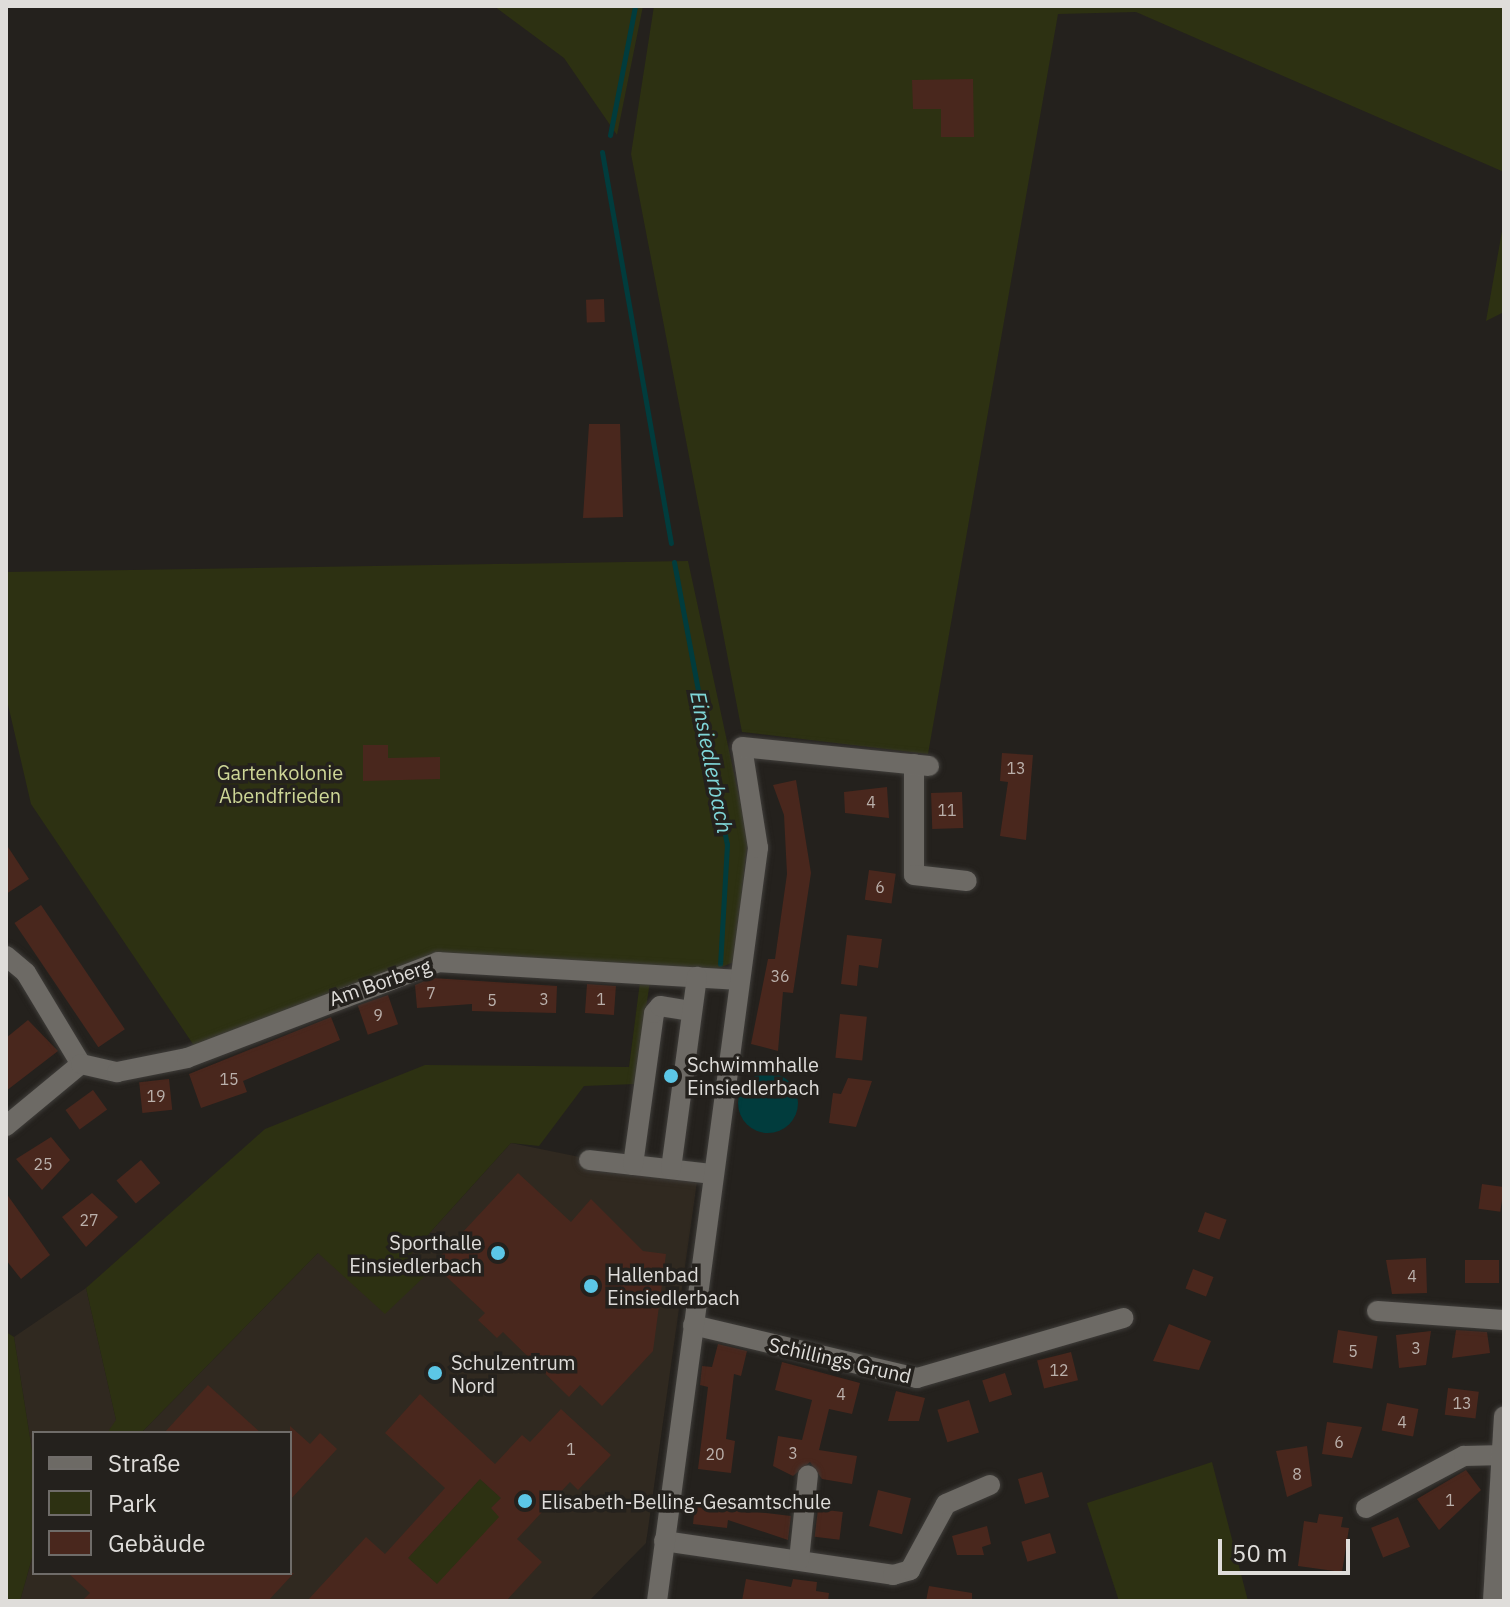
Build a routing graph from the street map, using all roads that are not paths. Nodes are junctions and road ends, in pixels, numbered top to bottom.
1 (967, 881) dead end
2 (10, 955) edge
3 (697, 977) junction
4 (738, 980) junction
5 (692, 1011) junction
6 (81, 1064) junction
7 (6, 1126) edge
8 (589, 1160) dead end
9 (633, 1165) junction
10 (671, 1169) junction
11 (712, 1174) junction
12 (1377, 1311) dead end
13 (1123, 1318) dead end
14 (1504, 1320) edge
15 (693, 1325) junction
16 (1504, 1416) edge
17 (1501, 1454) edge
18 (808, 1475) dead end
19 (990, 1485) dead end
20 (1366, 1508) dead end
21 (664, 1541) junction
22 (799, 1560) junction
23 (657, 1601) edge
24 (1493, 1601) edge

1 - 4 street
2 - 6 street
3 - 4 street, Am Borberg
3 - 5 street
3 - 6 street, Am Borberg
4 - 11 street
5 - 9 street
5 - 10 street
6 - 7 street
8 - 9 street
9 - 10 street
10 - 11 street
11 - 15 street
12 - 14 street
13 - 15 street, Schillings Grund
15 - 21 street
16 - 17 street
17 - 20 street
17 - 24 street
18 - 22 street
19 - 22 street
21 - 22 street
21 - 23 street

